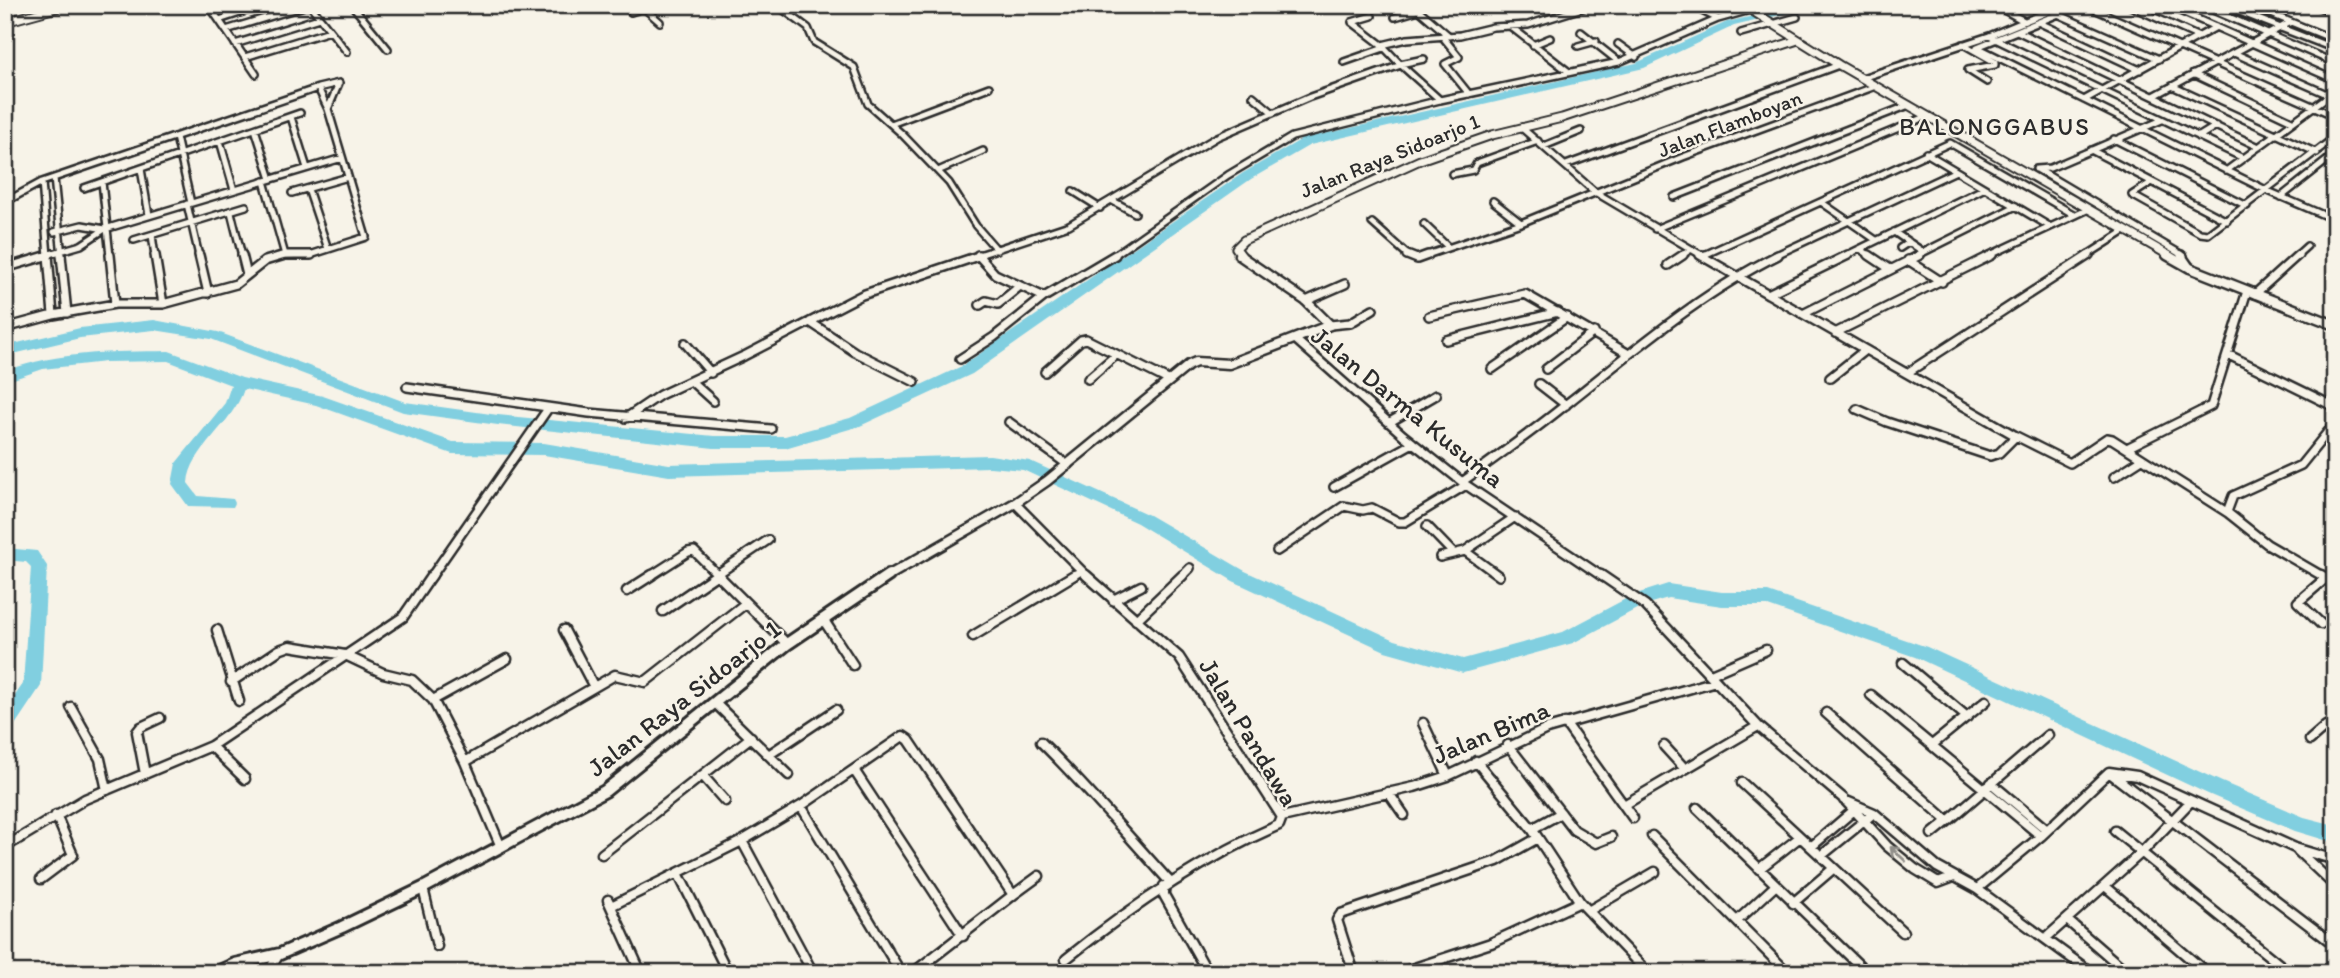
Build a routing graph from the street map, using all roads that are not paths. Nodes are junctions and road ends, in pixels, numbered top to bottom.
1 (67, 5) edge
2 (266, 5) edge
3 (309, 5) edge
4 (352, 5) edge
5 (653, 5) edge
6 (777, 5) edge
7 (1413, 5) edge
8 (1592, 5) edge
9 (1690, 5) edge
10 (1743, 5) edge
11 (1769, 5) edge
12 (1995, 5) edge
13 (2064, 5) edge
14 (2083, 5) edge
15 (2128, 5) edge
16 (2166, 5) edge
17 (2201, 5) edge
18 (2222, 5) edge
19 (2249, 5) edge
20 (2287, 5) edge
21 (2314, 5) edge
22 (210, 7) dead end
23 (644, 8) junction
24 (1419, 10) junction
25 (2051, 10) junction
26 (1752, 11) junction
27 (631, 12) dead end
28 (2335, 13) edge
29 (2060, 14) junction
30 (2270, 14) junction
31 (275, 15) junction
32 (1372, 16) dead end
33 (1395, 17) dead end
34 (1797, 17) dead end
35 (319, 18) junction
36 (1718, 19) junction
37 (219, 20) junction
38 (2024, 21) junction
39 (5, 22) edge
40 (660, 22) dead end
41 (2039, 22) junction
42 (2291, 22) junction
43 (1771, 23) junction
44 (1510, 26) junction
45 (2216, 27) junction
46 (2282, 27) junction
47 (226, 30) junction
48 (330, 31) junction
49 (2017, 31) junction
50 (1581, 32) dead end
51 (1741, 33) dead end
52 (2267, 34) junction
53 (1446, 36) junction
54 (1992, 37) junction
55 (2199, 37) junction
56 (1550, 38) dead end
57 (1798, 40) junction
58 (2335, 40) edge
59 (1595, 41) junction
60 (2251, 43) junction
61 (236, 44) junction
62 (1618, 44) dead end
63 (1963, 44) junction
64 (1533, 46) junction
65 (1578, 46) dead end
66 (1383, 47) junction
67 (2180, 47) junction
68 (388, 48) dead end
69 (2335, 49) edge
70 (347, 52) dead end
71 (2234, 53) junction
72 (245, 57) junction
73 (1636, 57) junction
74 (1424, 59) dead end
75 (2159, 59) junction
76 (1344, 62) dead end
77 (1619, 62) junction
78 (2215, 63) junction
79 (2335, 63) edge
80 (1401, 64) junction
81 (1839, 65) junction
82 (2140, 70) junction
83 (1569, 72) junction
84 (256, 74) dead end
85 (2193, 75) junction
86 (1862, 78) junction
87 (2335, 80) edge
88 (2121, 81) junction
89 (1987, 82) dead end
90 (1877, 86) junction
91 (2172, 86) junction
92 (989, 87) dead end
93 (318, 88) junction
94 (2102, 90) junction
95 (2332, 93) edge
96 (1469, 94) junction
97 (1253, 96) dead end
98 (2154, 96) junction
99 (1440, 100) junction
100 (2084, 100) junction
101 (1909, 105) junction
102 (2313, 107) junction
103 (328, 109) junction
104 (1272, 112) junction
105 (300, 113) dead end
106 (1928, 116) junction
107 (291, 117) junction
108 (2335, 117) edge
109 (2162, 120) junction
110 (2291, 121) junction
111 (891, 124) junction
112 (2216, 126) junction
113 (255, 128) junction
114 (1522, 129) junction
115 (2141, 129) junction
116 (1581, 131) dead end
117 (2274, 133) junction
118 (2198, 136) junction
119 (176, 137) junction
120 (2335, 137) edge
121 (2114, 139) junction
122 (220, 141) junction
123 (1541, 144) junction
124 (2259, 147) junction
125 (2091, 150) junction
126 (983, 151) dead end
127 (1926, 153) junction
128 (2316, 153) junction
129 (182, 154) junction
130 (2335, 154) edge
131 (342, 158) junction
132 (2243, 158) junction
133 (1566, 165) junction
134 (307, 168) junction
135 (141, 169) junction
136 (938, 171) junction
137 (1956, 171) junction
138 (2048, 171) junction
139 (2226, 171) junction
140 (1452, 174) dead end
141 (2026, 174) junction
142 (348, 177) junction
143 (54, 178) junction
144 (2035, 178) junction
145 (268, 180) junction
146 (42, 182) junction
147 (102, 182) junction
148 (2152, 182) junction
149 (84, 188) dead end
150 (1985, 188) junction
151 (308, 189) junction
152 (234, 190) junction
153 (1073, 191) dead end
154 (2267, 191) junction
155 (1595, 192) junction
156 (292, 193) dead end
157 (1674, 197) dead end
158 (2281, 197) junction
159 (1111, 200) junction
160 (1493, 201) dead end
161 (5, 202) edge
162 (1821, 202) junction
163 (189, 204) junction
164 (246, 206) dead end
165 (2016, 206) junction
166 (2248, 206) junction
167 (1100, 208) junction
168 (2089, 209) junction
169 (231, 212) junction
170 (1135, 213) dead end
171 (2074, 214) junction
172 (149, 215) junction
173 (1848, 220) junction
174 (2335, 220) edge
175 (2227, 221) junction
176 (190, 223) junction
177 (1372, 223) dead end
178 (1521, 223) junction
179 (1424, 224) dead end
180 (2049, 226) junction
181 (107, 229) junction
182 (1655, 229) junction
183 (2124, 230) junction
184 (58, 231) junction
185 (1894, 232) junction
186 (46, 235) junction
187 (152, 235) junction
188 (134, 240) dead end
189 (1876, 240) junction
190 (1909, 242) junction
191 (2307, 246) dead end
192 (1448, 247) junction
193 (1900, 247) dead end
194 (328, 249) junction
195 (1860, 249) junction
196 (997, 250) junction
197 (1690, 250) junction
198 (60, 251) junction
199 (1922, 251) junction
200 (48, 255) junction
201 (285, 255) junction
202 (978, 255) junction
203 (1702, 256) junction
204 (1908, 260) junction
205 (1668, 265) dead end
206 (5, 268) edge
207 (2190, 268) junction
208 (1890, 269) junction
209 (247, 275) junction
210 (1736, 277) junction
211 (1942, 282) junction
212 (1345, 284) dead end
213 (5, 285) edge
214 (1020, 286) junction
215 (208, 293) junction
216 (2251, 293) junction
217 (1768, 295) junction
218 (1044, 297) junction
219 (1306, 301) junction
220 (115, 304) junction
221 (163, 304) junction
222 (980, 305) dead end
223 (1373, 309) dead end
224 (1558, 312) junction
225 (67, 313) junction
226 (1803, 314) junction
227 (53, 315) junction
228 (1429, 316) dead end
229 (1567, 317) junction
230 (810, 322) junction
231 (1330, 325) junction
232 (2335, 325) edge
233 (7, 327) edge
234 (1594, 332) junction
235 (1835, 333) junction
236 (1296, 340) junction
237 (1446, 340) dead end
238 (685, 343) dead end
239 (1865, 350) junction
240 (1627, 353) junction
241 (1116, 355) junction
242 (2229, 355) junction
243 (960, 359) dead end
244 (1492, 369) dead end
245 (1546, 369) dead end
246 (1045, 372) dead end
247 (711, 373) junction
248 (1907, 373) junction
249 (1830, 378) dead end
250 (1088, 379) dead end
251 (1168, 380) junction
252 (692, 382) junction
253 (915, 382) dead end
254 (1539, 384) dead end
255 (407, 387) dead end
256 (1436, 395) dead end
257 (713, 401) dead end
258 (1566, 405) junction
259 (2335, 407) edge
260 (1857, 409) dead end
261 (545, 412) junction
262 (626, 418) junction
263 (1009, 422) dead end
264 (1390, 422) junction
265 (2335, 423) edge
266 (771, 429) dead end
267 (2016, 436) junction
268 (1413, 443) junction
269 (2127, 448) junction
270 (2143, 459) junction
271 (1068, 465) junction
272 (2114, 477) dead end
273 (1464, 483) junction
274 (1334, 488) dead end
275 (1015, 503) junction
276 (2227, 512) junction
277 (1515, 517) junction
278 (1427, 526) dead end
279 (768, 540) dead end
280 (1277, 551) dead end
281 (1465, 551) junction
282 (1453, 553) junction
283 (1440, 556) dead end
284 (1189, 568) dead end
285 (1080, 571) junction
286 (716, 574) junction
287 (1499, 576) dead end
288 (2331, 580) edge
289 (1140, 586) dead end
290 (627, 591) dead end
291 (1113, 600) junction
292 (746, 603) junction
293 (663, 611) dead end
294 (823, 619) junction
295 (1136, 620) junction
296 (2321, 624) dead end
297 (217, 630) dead end
298 (564, 630) dead end
299 (974, 636) dead end
300 (787, 644) junction
301 (1766, 650) dead end
302 (345, 655) junction
303 (507, 659) dead end
304 (1903, 663) dead end
305 (853, 665) dead end
306 (1713, 678) junction
307 (232, 682) junction
308 (594, 687) junction
309 (1871, 695) dead end
310 (433, 700) junction
311 (239, 701) dead end
312 (1986, 701) dead end
313 (715, 704) junction
314 (71, 707) dead end
315 (836, 710) dead end
316 (1826, 713) dead end
317 (1967, 717) junction
318 (160, 718) dead end
319 (1423, 723) dead end
320 (1565, 723) junction
321 (1758, 726) junction
322 (2335, 733) edge
323 (2048, 735) dead end
324 (751, 737) junction
325 (2310, 740) dead end
326 (1041, 742) dead end
327 (1508, 745) junction
328 (1932, 745) junction
329 (211, 746) junction
330 (1664, 746) dead end
331 (770, 754) junction
332 (1476, 761) junction
333 (465, 762) junction
334 (1685, 769) junction
335 (854, 770) junction
336 (2109, 772) junction
337 (145, 775) junction
338 (789, 775) dead end
339 (703, 776) junction
340 (1448, 776) junction
341 (245, 779) dead end
342 (1742, 783) dead end
343 (1988, 786) junction
344 (107, 790) junction
345 (1388, 792) junction
346 (724, 801) dead end
347 (2191, 801) junction
348 (1624, 805) junction
349 (801, 806) junction
350 (1697, 808) dead end
351 (1855, 809) junction
352 (1561, 813) junction
353 (1874, 813) junction
354 (56, 815) junction
355 (1404, 815) dead end
356 (1282, 817) junction
357 (1633, 818) dead end
358 (2174, 820) junction
359 (1948, 821) junction
360 (1863, 822) junction
361 (1532, 829) junction
362 (2115, 831) dead end
363 (2044, 833) junction
364 (1932, 834) dead end
365 (1653, 836) dead end
366 (1611, 837) dead end
367 (1800, 837) junction
368 (1538, 838) junction
369 (741, 841) junction
370 (5, 847) edge
371 (501, 847) junction
372 (1811, 847) junction
373 (2295, 848) junction
374 (2142, 852) junction
375 (601, 854) dead end
376 (1821, 856) junction
377 (2335, 859) edge
378 (1834, 868) junction
379 (1759, 869) junction
380 (1655, 872) dead end
381 (678, 873) junction
382 (1039, 876) dead end
383 (1954, 877) junction
384 (41, 879) dead end
385 (1167, 884) junction
386 (1775, 886) junction
387 (2105, 886) junction
388 (2335, 887) edge
389 (423, 888) junction
390 (1977, 889) junction
391 (1013, 895) junction
392 (1580, 902) junction
393 (1793, 903) junction
394 (1590, 910) junction
395 (2067, 920) junction
396 (1737, 921) junction
397 (1903, 932) dead end
398 (963, 936) junction
399 (2046, 939) junction
400 (2333, 941) edge
401 (437, 946) dead end
402 (280, 954) junction
403 (1066, 959) dead end
404 (1860, 966) dead end
405 (215, 973) edge
406 (268, 973) edge
407 (641, 973) edge
408 (728, 973) edge
409 (813, 973) edge
410 (901, 973) edge
411 (913, 973) edge
412 (1208, 973) edge
413 (1354, 973) edge
414 (1399, 973) edge
415 (1648, 973) edge
416 (1788, 973) edge
417 (2092, 973) edge
418 (2128, 973) edge
419 (2207, 973) edge
420 (2290, 973) edge

1 - 39 street
2 - 31 street
2 - 37 street
3 - 31 street
3 - 35 street
4 - 68 street
5 - 23 street
6 - 111 street
7 - 24 street
8 - 44 street
9 - 36 street
10 - 26 street
11 - 26 street
12 - 38 street
13 - 25 street
14 - 29 street
14 - 67 street
15 - 55 street
16 - 45 street
17 - 52 street
18 - 46 street
19 - 30 street
20 - 30 street
21 - 28 street
22 - 37 street
23 - 27 street
23 - 40 street
24 - 33 street
24 - 53 street
25 - 29 street
25 - 38 street
26 - 36 street
26 - 43 street
29 - 41 street
29 - 75 street
30 - 42 street
31 - 47 street
32 - 66 street
34 - 43 street
35 - 48 street
35 - 61 street
36 - 73 street
37 - 47 street
38 - 54 street
41 - 49 street
41 - 82 street
42 - 46 street
42 - 58 street
43 - 51 street
43 - 57 street
44 - 53 street
44 - 64 street
45 - 55 street
45 - 60 street
46 - 52 street
46 - 69 street
47 - 61 street
48 - 70 street
48 - 72 street
49 - 54 street
49 - 88 street
50 - 59 street
52 - 60 street
52 - 79 street
53 - 66 street
53 - 96 street
54 - 63 street
54 - 94 street
54 - 100 street
55 - 67 street
56 - 64 street
57 - 81 street
57 - 114 street, Jalan Raya Sidoarjo 1
59 - 65 street
59 - 77 street
60 - 71 street
60 - 87 street
61 - 72 street
62 - 73 street
63 - 86 street
63 - 89 street
64 - 83 street
66 - 76 street
66 - 80 street
67 - 75 street
67 - 78 street
71 - 78 street
71 - 95 street
72 - 84 street
73 - 77 street
74 - 80 street
75 - 82 street
77 - 83 street
78 - 85 street
78 - 102 street
80 - 99 street
80 - 104 street
81 - 86 street
81 - 133 street
82 - 88 street
83 - 96 street
85 - 91 street
85 - 110 street
86 - 90 street
88 - 94 street
88 - 98 street
90 - 101 street
90 - 155 street, Jalan Flamboyan
91 - 98 street
91 - 117 street
92 - 111 street
93 - 103 street
93 - 103 street
93 - 119 street
94 - 100 street
94 - 109 street
95 - 102 street
96 - 99 street
97 - 104 street
98 - 112 street
99 - 218 street
100 - 115 street
101 - 106 street
101 - 157 street
102 - 108 street
102 - 110 street
103 - 131 street
104 - 159 street
105 - 107 street
106 - 141 street
106 - 182 street
107 - 113 street
107 - 134 street
109 - 115 street
109 - 118 street
110 - 117 street
111 - 136 street
112 - 118 street
112 - 124 street
113 - 122 street
113 - 145 street
114 - 123 street
114 - 219 street, Jalan Raya Sidoarjo 1
115 - 121 street
115 - 139 street
116 - 123 street
117 - 124 street
117 - 128 street
118 - 132 street
119 - 129 street
119 - 143 street
120 - 128 street
121 - 125 street
121 - 166 street
122 - 129 street
122 - 152 street
123 - 133 street
123 - 140 street
124 - 132 street
125 - 138 street
125 - 148 street
126 - 136 street
127 - 137 street
127 - 162 street
127 - 171 street
128 - 154 street
129 - 135 street
129 - 163 street
130 - 158 street
131 - 134 street
131 - 142 street
132 - 139 street
133 - 155 street
134 - 145 street
135 - 147 street
135 - 172 street
136 - 196 street
137 - 150 street
137 - 173 street
138 - 141 street
138 - 144 street
138 - 207 street
139 - 154 street
141 - 144 street
142 - 151 street
142 - 194 street
143 - 146 street
143 - 184 street
144 - 168 street
145 - 152 street
145 - 201 street
146 - 161 street
146 - 186 street
147 - 149 street
147 - 181 street
148 - 175 street
148 - 175 street
150 - 165 street
150 - 185 street
151 - 156 street
151 - 194 street
152 - 163 street
153 - 167 street
154 - 158 street
154 - 166 street
155 - 178 street, Jalan Flamboyan
155 - 182 street
158 - 174 street
159 - 167 street
159 - 170 street
160 - 178 street
162 - 173 street
162 - 203 street
163 - 172 street
163 - 176 street
164 - 169 street
165 - 180 street
165 - 199 street
166 - 175 street
167 - 196 street
168 - 171 street
168 - 183 street
169 - 176 street
169 - 209 street
171 - 180 street
172 - 181 street
173 - 189 street
173 - 210 street
176 - 187 street
176 - 215 street
177 - 192 street, Jalan Flamboyan
178 - 192 street, Jalan Flamboyan
179 - 192 street
180 - 211 street
181 - 184 street
181 - 198 street
181 - 220 street
182 - 197 street
183 - 207 street
183 - 248 street
184 - 186 street
184 - 198 street
185 - 189 street
185 - 190 street
186 - 200 street
187 - 188 street
187 - 221 street
189 - 195 street
190 - 193 street
190 - 199 street
191 - 216 street
194 - 201 street
195 - 208 street
195 - 217 street
196 - 202 street
197 - 203 street
197 - 205 street
198 - 200 street
198 - 225 street
199 - 204 street
200 - 206 street
200 - 227 street
201 - 209 street
202 - 214 street
202 - 230 street
203 - 210 street
204 - 208 street
204 - 211 street
207 - 216 street
208 - 226 street
209 - 215 street
210 - 217 street
210 - 240 street
211 - 235 street
212 - 219 street
213 - 233 street
214 - 218 street
214 - 222 street
215 - 221 street
216 - 232 street
216 - 242 street
217 - 226 street
218 - 243 street
219 - 231 street, Jalan Raya Sidoarjo 1
220 - 221 street
220 - 225 street
223 - 231 street
224 - 228 street
224 - 229 street
224 - 237 street
225 - 227 street
226 - 235 street
227 - 233 street
229 - 234 street
229 - 244 street
230 - 247 street
230 - 253 street
231 - 236 street
234 - 240 street
234 - 245 street
235 - 239 street
236 - 251 street, Jalan Darma Kusuma
236 - 264 street, Jalan Darma Kusuma
238 - 247 street
239 - 248 street
239 - 249 street
240 - 258 street
241 - 246 street
241 - 250 street
241 - 251 street
242 - 259 street
242 - 269 street
247 - 252 street
248 - 267 street
251 - 271 street, Jalan Darma Kusuma
252 - 257 street
252 - 262 street
254 - 258 street
255 - 261 street
256 - 264 street
258 - 273 street
260 - 267 street
261 - 262 street
261 - 302 street
262 - 266 street
263 - 271 street
264 - 268 street, Jalan Darma Kusuma
265 - 276 street
267 - 269 street
268 - 273 street, Jalan Darma Kusuma
268 - 274 street
269 - 270 street
270 - 272 street
270 - 276 street
271 - 275 street, Jalan Darma Kusuma
273 - 277 street, Jalan Darma Kusuma
273 - 280 street
275 - 285 street, Jalan Pandawa
275 - 294 street, Jalan Raya Sidoarjo 1
276 - 288 street
277 - 281 street
277 - 306 street, Jalan Darma Kusuma
278 - 282 street
279 - 286 street
281 - 282 street
281 - 287 street
282 - 283 street
284 - 295 street
285 - 291 street, Jalan Pandawa
285 - 299 street
286 - 290 street
286 - 292 street
286 - 293 street
288 - 296 street
289 - 291 street
291 - 295 street, Jalan Pandawa
292 - 300 street
292 - 308 street
294 - 300 street, Jalan Raya Sidoarjo 1
294 - 305 street
295 - 356 street, Jalan Pandawa
297 - 307 street
298 - 308 street
300 - 313 street, Jalan Raya Sidoarjo 1
301 - 306 street, Jalan Bima
302 - 307 street
302 - 310 street
302 - 329 street
303 - 310 street
304 - 317 street
306 - 320 street, Jalan Bima
306 - 321 street, Jalan Darma Kusuma
307 - 311 street
308 - 333 street
309 - 328 street
310 - 333 street
312 - 317 street
313 - 324 street
313 - 371 street, Jalan Raya Sidoarjo 1
314 - 344 street
315 - 331 street
316 - 359 street
317 - 328 street
318 - 337 street
319 - 340 street
320 - 327 street, Jalan Bima
320 - 348 street
321 - 334 street
321 - 351 street, Jalan Darma Kusuma
322 - 325 street
323 - 343 street
324 - 331 street
324 - 339 street
326 - 385 street
327 - 332 street, Jalan Bima
327 - 352 street
328 - 343 street
329 - 337 street
329 - 341 street
330 - 334 street
331 - 338 street
332 - 340 street, Jalan Bima
332 - 361 street
333 - 371 street
334 - 348 street
335 - 349 street
335 - 391 street
335 - 398 street
336 - 347 street
336 - 358 street
336 - 363 street
337 - 344 street
339 - 346 street
339 - 375 street
340 - 345 street, Jalan Bima
342 - 367 street
343 - 359 street
343 - 363 street
344 - 354 street
345 - 355 street
345 - 356 street, Jalan Bima
347 - 358 street
347 - 373 street
348 - 357 street
349 - 369 street
349 - 410 street
350 - 379 street
351 - 353 street, Jalan Darma Kusuma
351 - 360 street, Jalan Darma Kusuma
351 - 372 street
352 - 361 street
352 - 366 street
353 - 360 street
353 - 383 street, Jalan Darma Kusuma
354 - 370 street
354 - 384 street
356 - 385 street, Jalan Pandawa
358 - 374 street
358 - 400 street
359 - 364 street
360 - 376 street
383 -> 360 street, Jalan Darma Kusuma
361 - 368 street
362 - 374 street
363 - 390 street
365 - 396 street
367 - 372 street
367 - 379 street
368 - 392 street
368 - 413 street
369 - 381 street
369 - 409 street
371 - 389 street, Jalan Raya Sidoarjo 1
372 - 376 street
373 - 377 street
373 - 388 street
374 - 387 street
374 - 420 street
376 - 378 street
378 - 393 street
378 - 397 street
379 - 386 street
380 - 394 street
381 - 407 street
381 - 408 street
382 - 391 street
383 - 390 street, Jalan Darma Kusuma
385 - 403 street, Jalan Pandawa
385 - 412 street
386 - 393 street
386 - 396 street
387 - 395 street
387 - 419 street
389 - 401 street
389 - 402 street, Jalan Raya Sidoarjo 1
390 - 399 street, Jalan Darma Kusuma
391 - 398 street
392 - 394 street
392 - 414 street
393 - 404 street
394 - 415 street
395 - 399 street
395 - 418 street
396 - 416 street
398 - 411 street
399 - 417 street, Jalan Darma Kusuma
402 - 405 street, Jalan Raya Sidoarjo 1
402 - 406 street

